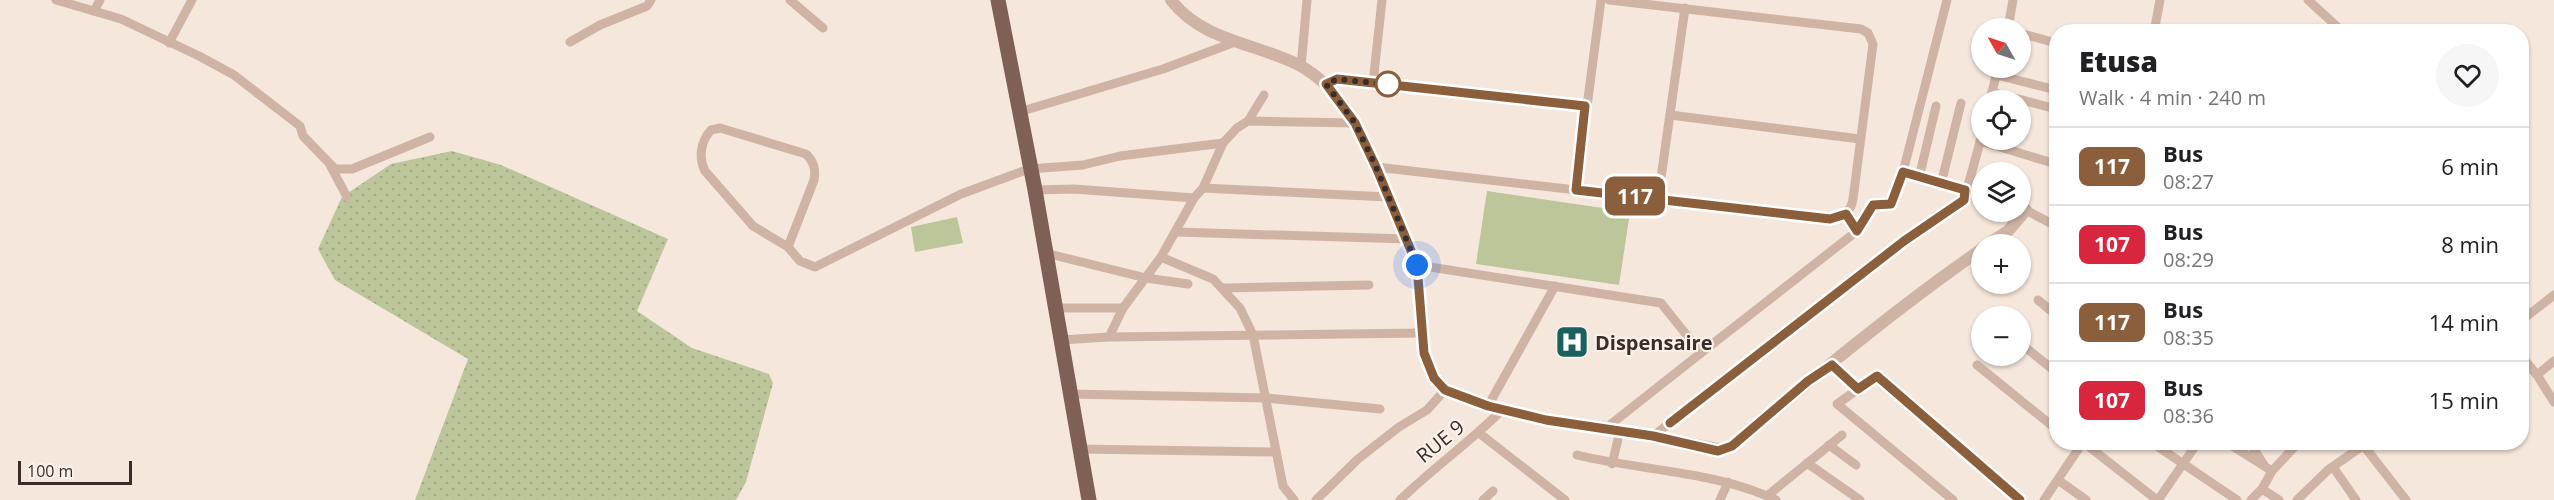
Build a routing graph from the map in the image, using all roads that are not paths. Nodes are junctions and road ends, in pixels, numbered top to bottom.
1 (56, 0) edge
2 (100, 0) edge
3 (192, 0) edge
4 (651, 0) edge
5 (790, 0) edge
6 (998, 0) edge
7 (1171, 0) edge
8 (1307, 0) edge
9 (1382, 0) edge
10 (1601, 0) edge
11 (1608, 0) edge
12 (1947, 0) edge
13 (2013, 0) edge
14 (2160, 0) edge
15 (2308, 0) edge
16 (1685, 8) junction
17 (94, 11) junction
18 (2010, 18) edge
19 (2156, 24) edge
20 (2334, 24) edge
21 (823, 28) dead end
22 (2031, 36) edge
23 (2049, 41) edge
24 (570, 42) dead end
25 (1235, 42) junction
26 (169, 43) junction
27 (1301, 67) junction
28 (2019, 78) edge
29 (1372, 83) junction
30 (1326, 84) junction
31 (2049, 88) edge
32 (1264, 96) dead end
33 (1961, 104) dead end
34 (2031, 104) edge
35 (1585, 106) junction
36 (1936, 106) dead end
37 (2049, 108) edge
38 (1019, 112) junction
39 (1670, 115) junction
40 (1248, 120) junction
41 (1355, 123) junction
42 (430, 137) dead end
43 (1860, 139) junction
44 (1223, 143) junction
45 (1978, 150) edge
46 (2016, 150) edge
47 (2049, 162) edge
48 (330, 165) junction
49 (1376, 167) junction
50 (1029, 169) junction
51 (1903, 172) junction
52 (1919, 178) junction
53 (1941, 184) junction
54 (1971, 185) edge
55 (1967, 186) junction
56 (1203, 188) junction
57 (1035, 190) junction
58 (1576, 190) junction
59 (1387, 196) junction
60 (347, 197) dead end
61 (1194, 198) junction
62 (1659, 199) junction
63 (2031, 213) edge
64 (1846, 214) junction
65 (2014, 222) edge
66 (2049, 222) edge
67 (1857, 231) junction
68 (1176, 232) junction
69 (2003, 234) edge
70 (1407, 239) junction
71 (788, 247) junction
72 (1045, 253) junction
73 (1161, 257) junction
74 (1971, 257) edge
75 (1417, 265) junction
76 (1146, 278) junction
77 (1188, 284) dead end
78 (1369, 285) dead end
79 (1555, 286) junction
80 (1224, 288) junction
81 (2554, 295) edge
82 (2038, 300) dead end
83 (1056, 308) junction
84 (1124, 308) junction
85 (2049, 309) edge
86 (2529, 315) edge
87 (1421, 333) junction
88 (1253, 335) junction
89 (1109, 337) junction
90 (1060, 340) junction
91 (2031, 352) edge
92 (1701, 353) junction
93 (2554, 361) edge
94 (1832, 365) junction
95 (2529, 365) edge
96 (1978, 366) edge
97 (2049, 366) edge
98 (2537, 375) junction
99 (1858, 389) junction
100 (1445, 390) junction
101 (1069, 394) junction
102 (1266, 398) junction
103 (2554, 402) edge
104 (1488, 406) junction
105 (1380, 409) dead end
106 (1502, 410) junction
107 (2049, 423) edge
108 (1606, 428) junction
109 (1620, 431) junction
110 (1479, 433) junction
111 (1842, 435) dead end
112 (1653, 436) junction
113 (1829, 445) junction
114 (1079, 449) junction
115 (2076, 450) edge
116 (2088, 450) edge
117 (2161, 450) edge
118 (2192, 450) edge
119 (2238, 450) edge
120 (2255, 450) edge
121 (2290, 450) edge
122 (2357, 450) edge
123 (2370, 450) edge
124 (1276, 452) junction
125 (2164, 452) joint
126 (1576, 455) dead end
127 (1612, 464) junction
128 (1807, 464) junction
129 (1856, 465) dead end
130 (2182, 465) junction
131 (2333, 467) junction
132 (2269, 470) junction
133 (2058, 480) junction
134 (1728, 482) junction
135 (2262, 489) junction
136 (1493, 491) dead end
137 (1773, 499) edge
138 (1089, 500) edge
139 (1294, 500) edge
140 (1316, 500) edge
141 (1400, 500) edge
142 (1483, 500) edge
143 (1565, 500) edge
144 (1720, 500) edge
145 (1860, 500) edge
146 (1953, 500) edge
147 (2020, 500) edge
148 (2044, 500) edge
149 (2086, 500) edge
150 (2158, 500) edge
151 (2237, 500) edge
152 (2251, 500) edge
153 (2279, 500) edge
154 (2297, 500) edge
155 (2356, 500) edge
156 (2406, 500) edge

1 - 17 street
2 - 17 street
3 - 26 street
4 - 24 street
5 - 21 street
6 - 38 main road
7 - 25 street
8 - 27 street
9 - 29 street
10 - 35 street
11 - 16 street
12 - 51 street
13 - 18 street
14 - 19 street
15 - 20 street
16 - 39 street
16 - 43 street
17 - 26 street
22 - 23 street
25 - 27 street
25 - 38 street
26 - 48 street
27 - 30 street
28 - 31 street
29 - 30 street
29 - 35 street
30 - 41 street
32 - 40 street
33 - 53 street
34 - 37 street
35 - 58 street
36 - 52 street
38 - 50 main road
39 - 43 street
39 - 62 street
40 - 41 street
40 - 44 street
41 - 49 street
42 - 48 street
43 - 64 street
44 - 50 street
44 - 56 street
45 - 55 street
46 - 47 street
48 - 60 street
49 - 58 street
49 - 59 street
50 - 57 main road
50 - 71 street
51 - 52 street
51 - 67 street
52 - 53 street
53 - 55 street
54 - 55 street
55 - 112 street
56 - 59 street
56 - 61 street
57 - 61 street
57 - 72 main road
58 - 62 street
59 - 70 street
61 - 68 street
62 - 64 street
63 - 66 street
64 - 67 street
65 - 69 street
67 - 92 street
68 - 70 street
68 - 73 street
70 - 75 street
71 - 71 street
72 - 76 street
72 - 83 main road
73 - 76 street
73 - 80 street
74 - 94 street
75 - 79 street
75 - 87 street
76 - 77 street
76 - 84 street
78 - 80 street
79 - 92 street
79 - 104 street
80 - 88 street
81 - 86 street
82 - 85 street
83 - 84 street
83 - 90 main road
84 - 89 street
87 - 88 street
87 - 100 street
88 - 89 street
88 - 102 street
89 - 90 street
90 - 101 main road
91 - 97 street
92 - 108 street
93 - 98 street
94 - 99 street
94 - 112 street
95 - 98 street
96 - 107 street
98 - 103 street
99 - 146 street
99 - 147 street
100 - 104 street
100 - 140 street
101 - 102 street
101 - 114 main road
102 - 105 street
102 - 124 street
104 - 106 street
106 - 108 street
106 - 110 street, RUE 9
108 - 109 street
109 - 112 street
109 - 127 street
110 - 141 street, RUE 9
110 - 143 street
111 - 113 street
113 - 128 street
113 - 129 street
114 - 124 street
114 - 138 main road
115 - 133 street
116 - 150 street
117 - 125 street
118 - 130 street
119 - 132 street
120 - 132 street
121 - 132 street
122 - 131 street
123 - 156 street
124 - 139 street
125 - 130 street
126 - 127 street
127 - 134 street
128 - 137 street
128 - 145 street
130 - 150 street
130 - 151 street
131 - 154 street
131 - 155 street
132 - 135 street
133 - 148 street
133 - 149 street
134 - 137 street
134 - 144 street
135 - 152 street
135 - 153 street
136 - 142 street

